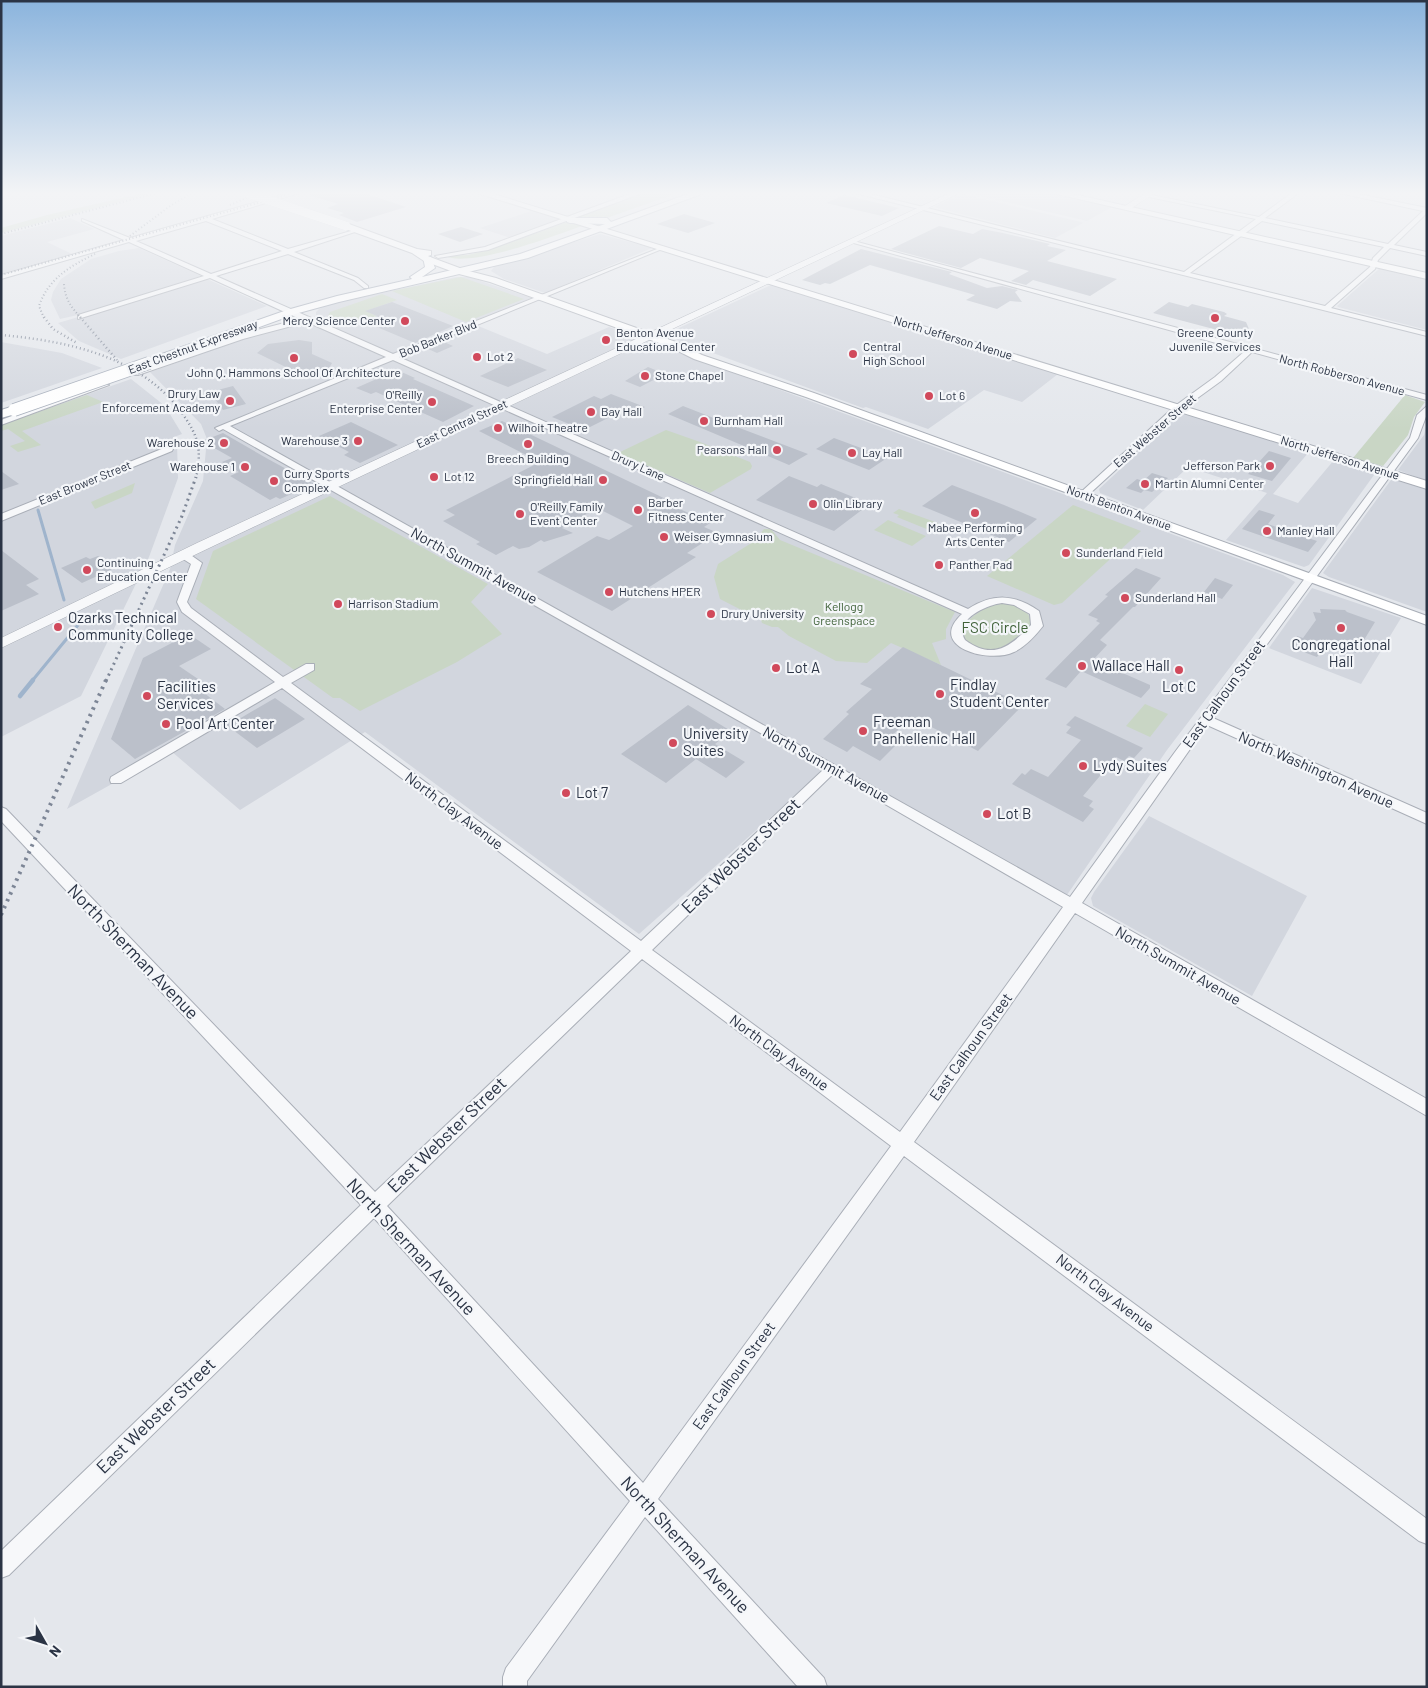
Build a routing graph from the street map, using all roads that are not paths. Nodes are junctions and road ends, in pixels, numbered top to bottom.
1 (23, 271) edge
2 (199, 271) edge
3 (228, 271) edge
4 (335, 271) edge
5 (425, 271) edge
6 (452, 271) edge
7 (456, 271) edge
8 (468, 271) edge
9 (604, 271) edge
10 (736, 271) edge
11 (787, 271) edge
12 (962, 271) edge
13 (1172, 271) edge
14 (1190, 271) edge
15 (1370, 271) edge
16 (1404, 271) edge
17 (1185, 274) junction
18 (211, 276) junction
19 (1427, 276) edge
20 (1, 277) edge
21 (415, 277) junction
22 (493, 280) joint
23 (767, 280) junction
24 (366, 287) junction
25 (540, 297) junction
26 (337, 299) junction
27 (1326, 309) junction
28 (287, 310) junction
29 (81, 317) dead end
30 (308, 319) junction
31 (1427, 334) edge
32 (648, 336) junction
33 (1251, 349) junction
34 (394, 357) junction
35 (138, 373) dead end
36 (105, 385) dead end
37 (1427, 398) edge
38 (502, 405) junction
39 (1178, 408) junction
40 (1427, 408) edge
41 (6, 409) edge
42 (1, 423) edge
43 (219, 428) joint
44 (170, 449) dead end
45 (1387, 473) junction
46 (331, 486) junction
47 (1427, 486) edge
48 (1083, 494) junction
49 (1, 518) edge
50 (184, 555) junction
51 (1309, 578) junction
52 (969, 613) junction
53 (1427, 621) edge
54 (1, 644) edge
55 (310, 666) dead end
56 (282, 682) junction
57 (1206, 720) junction
58 (832, 769) junction
59 (116, 780) dead end
60 (1, 812) edge
61 (1427, 819) edge
62 (1073, 905) junction
63 (641, 951) junction
64 (1427, 1108) edge
65 (903, 1143) junction
66 (374, 1205) junction
67 (644, 1501) junction
68 (1427, 1533) edge
69 (1, 1566) edge
70 (515, 1687) edge
71 (815, 1687) edge

1 - 20 street
2 - 18 street
3 - 18 street
4 - 24 street
5 - 21 main road
6 - 21 main road, East Chestnut Expressway
7 - 26 main road, East Chestnut Expressway
8 - 22 main road, North Benton Avenue
9 - 25 street, Bob Barker Blvd
10 - 23 main road, North Jefferson Avenue
11 - 23 street, East Central Street
12 - 33 street, North Robberson Avenue
13 - 17 street
14 - 17 street
15 - 27 street
16 - 19 main road
17 - 27 street
18 - 28 street
18 - 29 street
21 - 24 main road, East Chestnut Expressway
22 - 25 main road, North Benton Avenue
23 - 32 street, East Central Street
23 - 39 main road, North Jefferson Avenue
24 - 28 main road, East Chestnut Expressway
25 - 32 main road, North Benton Avenue
25 - 34 street, Bob Barker Blvd
26 - 28 main road, East Chestnut Expressway
26 - 30 main road
27 - 31 street
28 - 30 street
28 - 41 main road, East Chestnut Expressway, bridge
30 - 34 street, Drury Lane
30 - 35 street
32 - 38 street, East Central Street
32 - 48 main road, North Benton Avenue
33 - 37 street, North Robberson Avenue
33 - 39 street, East Webster Street
34 - 38 street, Drury Lane
34 - 43 street, Bob Barker Blvd
36 - 42 street
38 - 46 street, East Central Street
38 - 52 street, Drury Lane
39 - 45 main road, North Jefferson Avenue
39 - 48 street, East Webster Street
40 - 45 street, East Calhoun Street
43 - 46 street, North Summit Avenue
44 - 49 street, East Brower Street
45 - 47 main road, North Jefferson Avenue
45 - 51 street, East Calhoun Street
46 - 50 street, East Central Street
46 - 58 street, North Summit Avenue
48 - 51 main road, North Benton Avenue
50 - 54 street, East Central Street
50 - 56 street, North Clay Avenue
51 - 53 main road, North Benton Avenue
51 - 57 street, East Calhoun Street
52 - 52 street
55 - 56 street
56 - 59 street
56 - 63 street, North Clay Avenue
57 - 61 street, North Washington Avenue
57 - 62 street, East Calhoun Street
58 - 62 street, North Summit Avenue
58 - 63 street, East Webster Street
60 - 66 street, North Sherman Avenue
62 - 64 street, North Summit Avenue
62 - 65 street, East Calhoun Street
63 - 65 street, North Clay Avenue
63 - 66 street, East Webster Street
65 - 67 street, East Calhoun Street
65 - 68 street, North Clay Avenue
66 - 67 street, North Sherman Avenue
66 - 69 street, East Webster Street
67 - 70 street, East Calhoun Street
67 - 71 street, North Sherman Avenue

